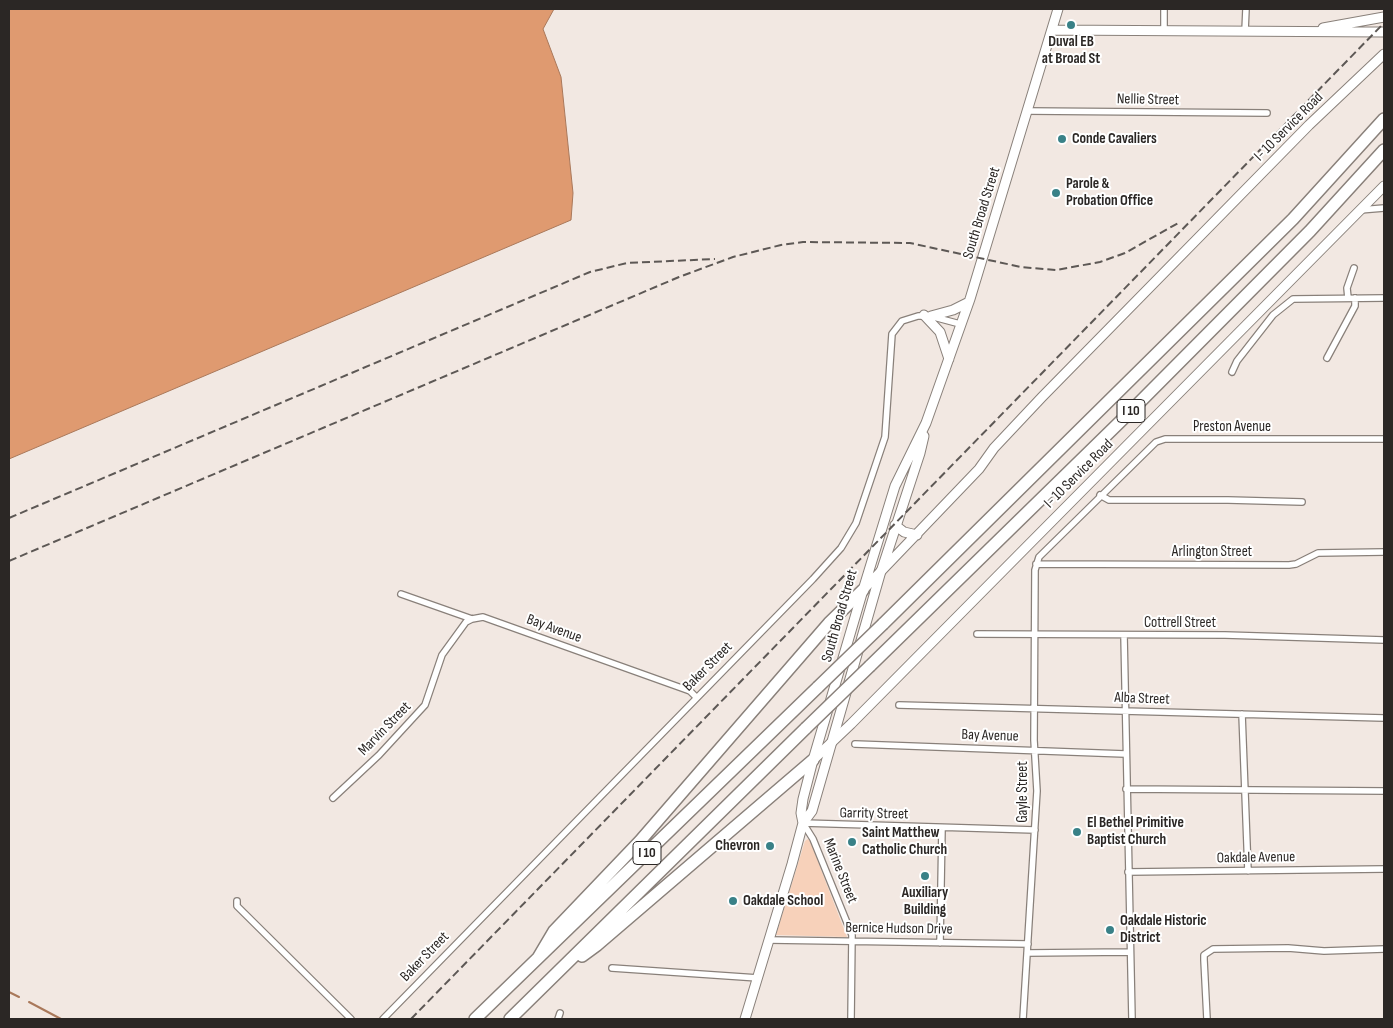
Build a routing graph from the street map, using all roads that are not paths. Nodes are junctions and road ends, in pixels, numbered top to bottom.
1 (1058, 9) edge
2 (1164, 9) edge
3 (1246, 9) edge
4 (1384, 17) edge
5 (1052, 30) junction
6 (1164, 31) junction
7 (1245, 31) junction
8 (1308, 31) junction
9 (1384, 32) edge
10 (1384, 54) edge
11 (1028, 111) junction
12 (1267, 114) dead end
13 (1384, 119) edge
14 (1384, 150) edge
15 (1384, 186) edge
16 (1382, 208) edge
17 (1360, 210) junction
18 (1354, 268) dead end
19 (1348, 298) junction
20 (1355, 298) junction
21 (1384, 298) edge
22 (969, 302) junction
23 (927, 316) junction
24 (960, 324) junction
25 (1327, 358) dead end
26 (949, 359) junction
27 (1232, 372) dead end
28 (926, 423) junction
29 (1384, 439) edge
30 (1100, 495) junction
31 (1302, 502) dead end
32 (895, 525) junction
33 (917, 535) junction
34 (1384, 552) edge
35 (1036, 564) junction
36 (881, 571) junction
37 (863, 590) junction
38 (401, 594) dead end
39 (472, 618) junction
40 (976, 634) dead end
41 (1035, 634) junction
42 (1124, 635) junction
43 (1384, 640) edge
44 (696, 697) junction
45 (899, 705) dead end
46 (1034, 708) junction
47 (1125, 711) junction
48 (1242, 714) junction
49 (1384, 718) edge
50 (831, 743) junction
51 (855, 744) dead end
52 (1035, 750) junction
53 (1125, 754) junction
54 (813, 760) junction
55 (1126, 789) junction
56 (1245, 790) junction
57 (1384, 791) edge
58 (333, 798) dead end
59 (803, 823) junction
60 (942, 828) junction
61 (1035, 830) junction
62 (1384, 869) edge
63 (1248, 871) junction
64 (1128, 872) junction
65 (237, 901) dead end
66 (770, 940) junction
67 (853, 940) junction
68 (940, 942) junction
69 (1028, 944) junction
70 (1384, 949) edge
71 (1130, 952) junction
72 (1027, 953) junction
73 (538, 958) junction
74 (612, 968) dead end
75 (554, 976) junction
76 (758, 978) junction
77 (351, 1019) edge
78 (383, 1019) edge
79 (475, 1019) edge
80 (510, 1019) edge
81 (745, 1019) edge
82 (851, 1019) edge
83 (1023, 1019) edge
84 (1132, 1019) edge
85 (1207, 1019) edge

1 - 5 main road, South Broad Street
2 - 6 street
3 - 7 street
4 - 8 main road
5 - 6 main road
5 - 11 main road, South Broad Street
6 - 7 main road
7 - 8 main road
8 - 9 main road
10 - 33 main road, I- 10 Service Road
11 - 12 street, Nellie Street
11 - 22 main road, South Broad Street
13 - 73 highway, I 10, bridge
14 - 75 highway, I 10, bridge
15 - 17 main road, I- 10 Service Road
16 - 17 street
17 - 50 main road, I- 10 Service Road
18 - 19 street
19 - 20 street
19 - 27 street
20 - 21 street
20 - 25 street
22 - 23 main road
22 - 24 main road, South Broad Street
23 - 24 street
23 - 26 main road
23 - 44 street, Baker Street
24 - 26 main road, South Broad Street
26 - 28 main road, South Broad Street
28 - 32 main road, South Broad Street
28 - 37 main road, South Broad Street
29 - 30 street, Preston Avenue
30 - 31 street
30 - 35 street, Preston Avenue
32 - 33 main road
32 - 36 main road, South Broad Street
33 - 36 main road, I- 10 Service Road
34 - 35 street, Arlington Street
35 - 41 street, Gayle Street
36 - 37 main road, I- 10 Service Road
36 - 50 main road, South Broad Street
37 - 54 main road, South Broad Street
37 - 73 highway
38 - 39 street, Bay Avenue
39 - 44 street, Bay Avenue
39 - 58 street, Marvin Street
40 - 41 street, Cottrell Street
41 - 42 street, Cottrell Street
41 - 46 street, Gayle Street
42 - 43 street, Cottrell Street
42 - 47 street
44 - 78 street, Baker Street
45 - 46 street, Alba Street
46 - 47 street, Alba Street
46 - 52 street, Gayle Street
47 - 48 street, Alba Street
47 - 53 street
48 - 49 street, Alba Street
48 - 56 street
50 - 54 main road, I- 10 Service Road
50 - 59 main road, South Broad Street
51 - 52 street, Bay Avenue
52 - 53 street, Bay Avenue
52 - 61 street, Gayle Street
53 - 55 street
54 - 59 main road, South Broad Street
54 - 75 highway
55 - 56 street
55 - 64 street
56 - 57 street
56 - 63 street
59 - 60 street, Garrity Street
59 - 66 main road, South Broad Street
59 - 67 street, Marine Street
60 - 61 street, Garrity Street
60 - 68 street
61 - 69 street, Gayle Street
62 - 63 street, Oakdale Avenue
63 - 64 street, Oakdale Avenue
64 - 71 street
65 - 77 street
66 - 67 street, Bernice Hudson Drive
66 - 76 main road, South Broad Street
67 - 68 street, Bernice Hudson Drive
67 - 82 street, Marine Street
68 - 69 street, Bernice Hudson Drive
69 - 72 street, Gayle Street
70 - 85 street
71 - 72 street
71 - 84 street
72 - 83 street, Gayle Street
73 - 79 highway, I 10
74 - 76 street
75 - 80 highway, I 10
76 - 81 main road, South Broad Street

